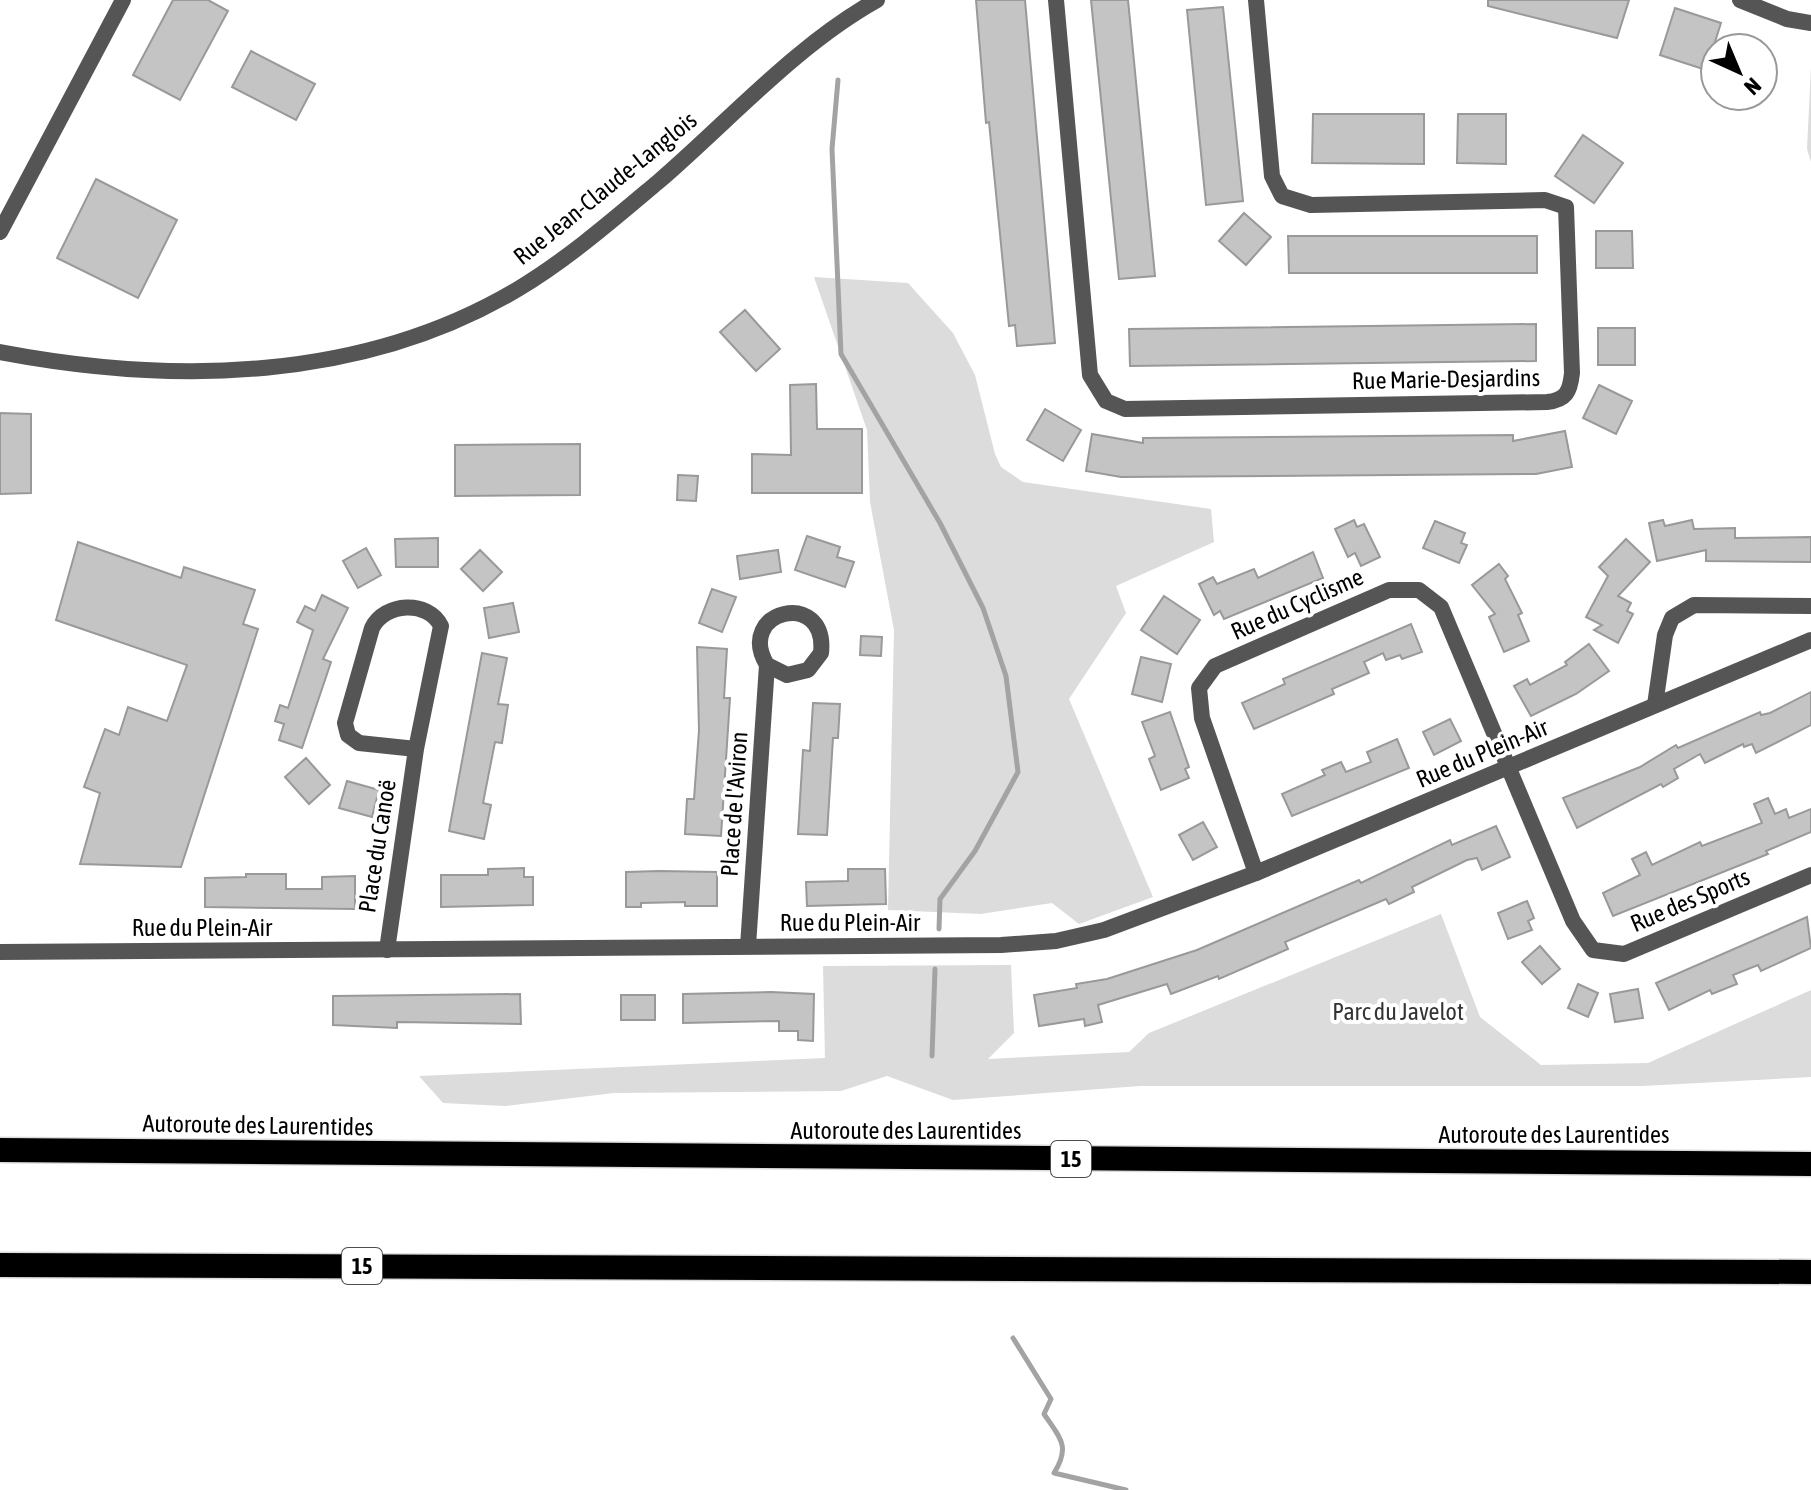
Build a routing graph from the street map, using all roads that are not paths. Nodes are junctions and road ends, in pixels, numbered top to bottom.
1 (123, 0) edge
2 (877, 0) edge
3 (1056, 0) edge
4 (1256, 0) edge
5 (1740, 0) edge
6 (1811, 23) edge
7 (0, 232) edge
8 (0, 352) edge
9 (1811, 606) edge
10 (1811, 640) edge
11 (767, 665) dead end
12 (1655, 705) junction
13 (416, 749) junction
14 (1511, 768) junction
15 (1256, 873) junction
16 (1811, 875) edge
17 (748, 946) junction
18 (387, 950) junction
19 (0, 952) edge
20 (0, 1150) edge
21 (1811, 1164) edge
22 (0, 1265) edge
23 (63, 1265) junction
24 (1811, 1272) edge
25 (0, 1280) edge

1 - 7 street
2 - 8 street, Rue Jean-Claude-Langlois
3 - 4 street, Rue Marie-Desjardins
5 - 6 street
9 - 12 street
10 - 12 street, Rue du Plein-Air
11 - 17 street, Place de l'Aviron
12 - 14 street, Rue du Plein-Air
13 - 13 street, Place du Canoë
13 - 18 street, Place du Canoë
14 - 15 street, Rue du Plein-Air
14 - 15 street, Rue du Cyclisme
14 - 16 street, Rue des Sports
15 - 17 street, Rue du Plein-Air
17 - 18 street, Rue du Plein-Air
18 - 19 street, Rue du Plein-Air
20 - 21 highway, Autoroute des Laurentides / 15
22 - 23 highway, 15
23 - 24 highway, 15
23 - 25 highway

